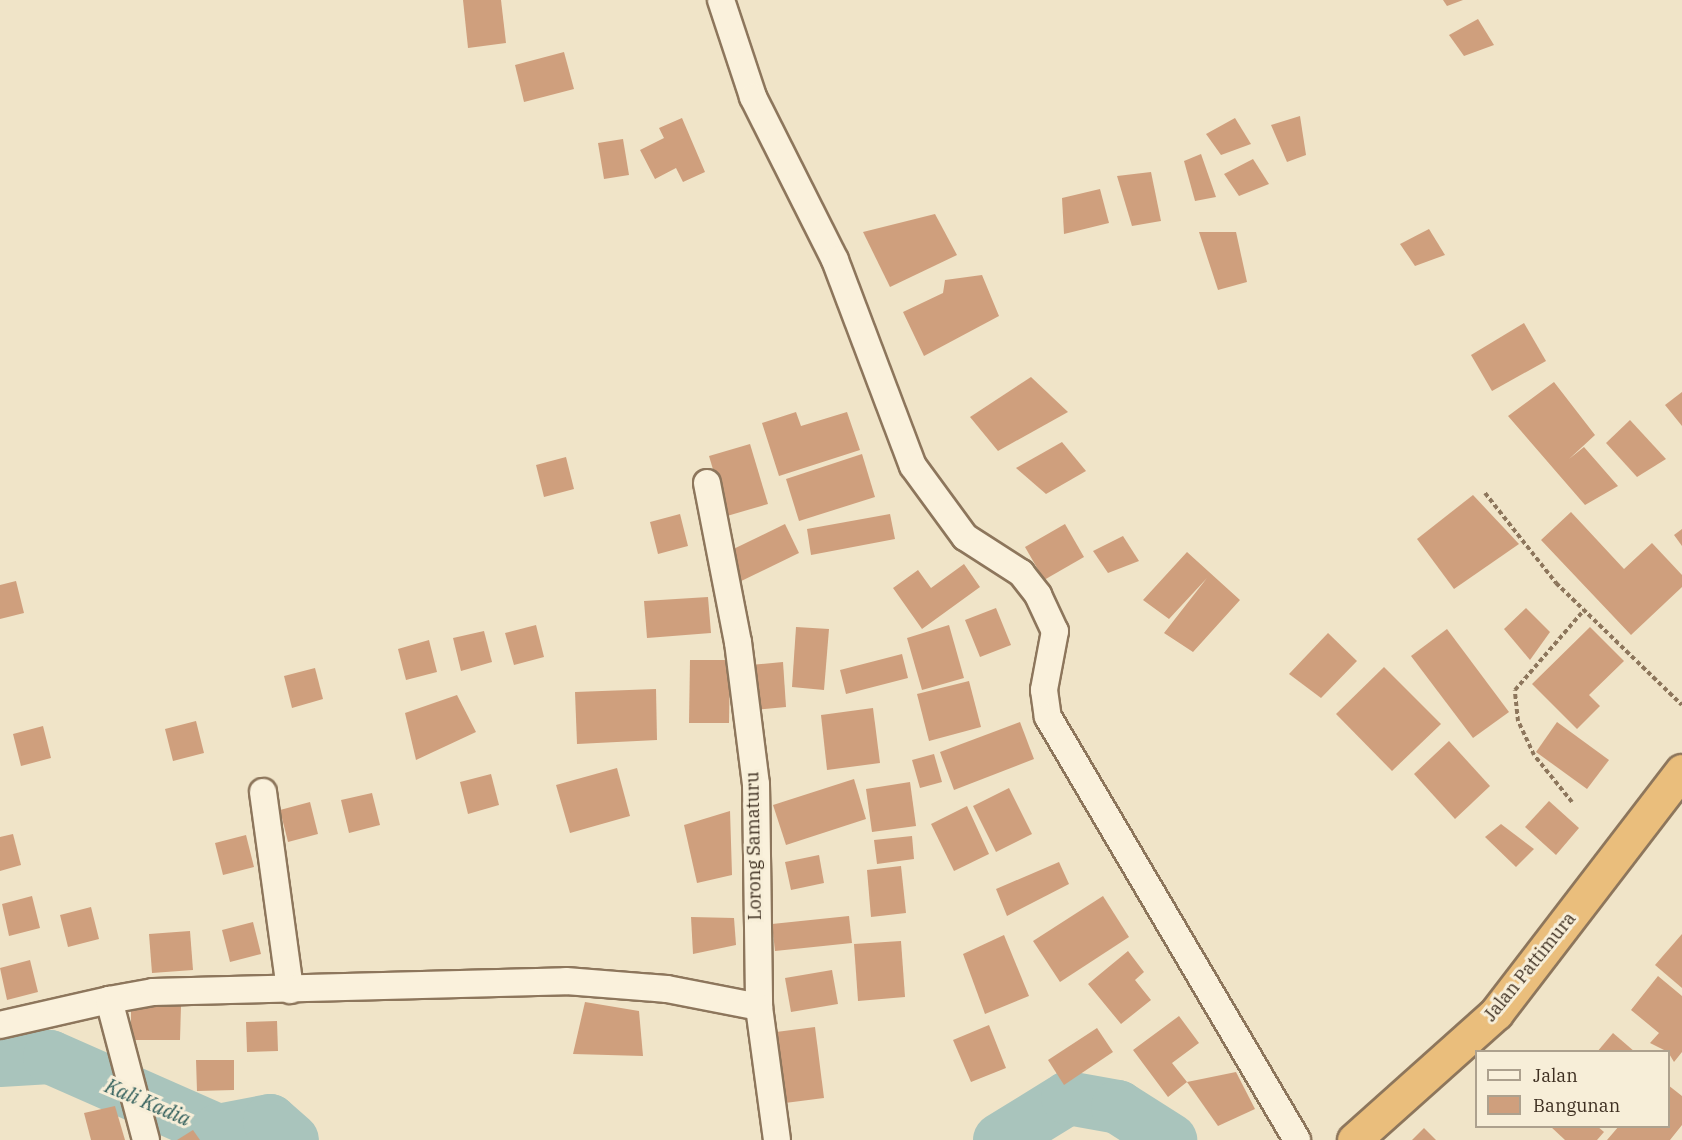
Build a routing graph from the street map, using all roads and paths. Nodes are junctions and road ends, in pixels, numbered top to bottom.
1 (721, 0) edge
2 (707, 483) dead end
3 (1485, 493) dead end
4 (1584, 610) junction
5 (1682, 705) edge
6 (1678, 786) edge
7 (263, 792) dead end
8 (1572, 802) dead end
9 (290, 990) junction
10 (759, 1007) junction
11 (111, 1010) junction
12 (0, 1025) edge
13 (777, 1133) edge
14 (146, 1140) edge
15 (1297, 1140) edge
16 (1354, 1140) edge

1 - 15 street
2 - 10 street, Lorong Samaturu
3 - 4 path
4 - 5 path
4 - 8 path
6 - 16 highway, Jalan Pattimura
7 - 9 street
9 - 10 street
9 - 11 street
10 - 13 street, Lorong Samaturu
11 - 12 street
11 - 14 street

